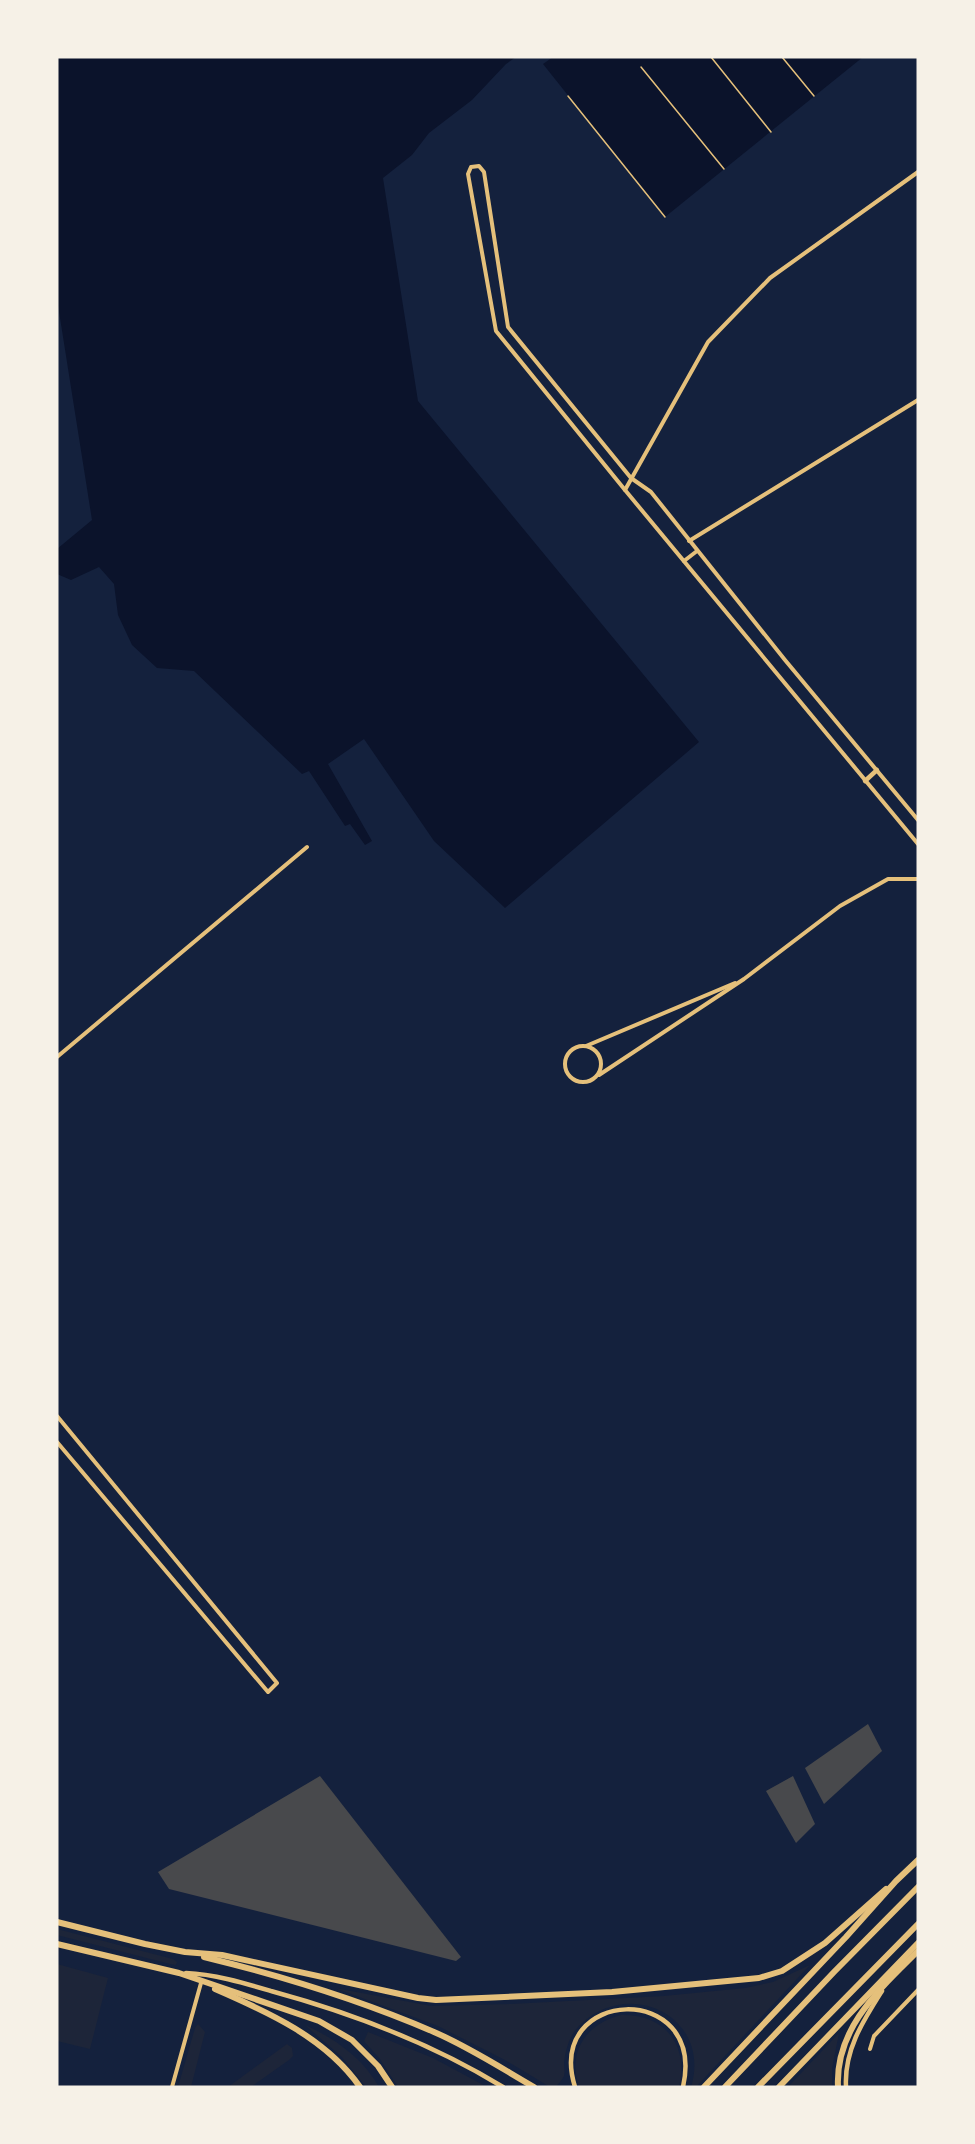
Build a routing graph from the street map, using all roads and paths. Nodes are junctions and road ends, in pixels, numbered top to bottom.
1 (711, 57) edge
2 (782, 57) edge
3 (641, 67) dead end
4 (568, 96) dead end
5 (814, 96) dead end
6 (771, 132) dead end
7 (724, 169) dead end
8 (918, 172) edge
9 (665, 217) dead end
10 (918, 400) edge
11 (916, 405) edge
12 (631, 478) junction
13 (625, 490) junction
14 (689, 541) junction
15 (697, 551) junction
16 (684, 561) junction
17 (877, 770) junction
18 (865, 781) junction
19 (918, 820) edge
20 (918, 844) edge
21 (307, 847) dead end
22 (918, 879) edge
23 (744, 979) junction
24 (586, 1046) junction
25 (57, 1058) edge
26 (599, 1075) junction
27 (57, 1416) edge
28 (57, 1442) edge
29 (918, 1860) edge
30 (896, 1881) junction
31 (918, 1887) edge
32 (57, 1922) edge
33 (918, 1924) edge
34 (918, 1943) edge
35 (57, 1944) edge
36 (918, 1951) edge
37 (185, 1952) junction
38 (179, 1973) junction
39 (201, 1983) junction
40 (887, 1983) junction
41 (918, 1990) edge
42 (870, 2049) dead end
43 (172, 2087) edge
44 (360, 2087) edge
45 (392, 2087) edge
46 (503, 2087) edge
47 (534, 2087) edge
48 (574, 2087) edge
49 (683, 2087) edge
50 (704, 2087) edge
51 (725, 2087) edge
52 (758, 2087) edge
53 (779, 2087) edge
54 (838, 2087) edge
55 (846, 2087) edge

1 - 6 path
2 - 5 path
3 - 7 path
4 - 9 path
8 - 12 street
10 - 11 street
11 - 14 street
12 - 13 street
12 - 13 street
12 - 14 street
13 - 16 street
14 - 15 street
15 - 16 street
15 - 17 street
16 - 18 street
17 - 18 street
17 - 19 street
18 - 20 street
21 - 25 street
22 - 23 street
23 - 24 street
23 - 26 street
24 - 26 street
24 - 26 street
27 - 28 street
29 - 30 main road
30 - 37 main road
30 - 50 main road
31 - 51 main road
32 - 37 main road
33 - 52 main road
34 - 53 main road
35 - 38 main road
36 - 40 main road
37 - 47 main road
38 - 39 main road
38 - 45 main road
38 - 46 street
39 - 43 street
39 - 44 main road
40 - 54 main road
40 - 55 street
41 - 42 street
48 - 49 street

